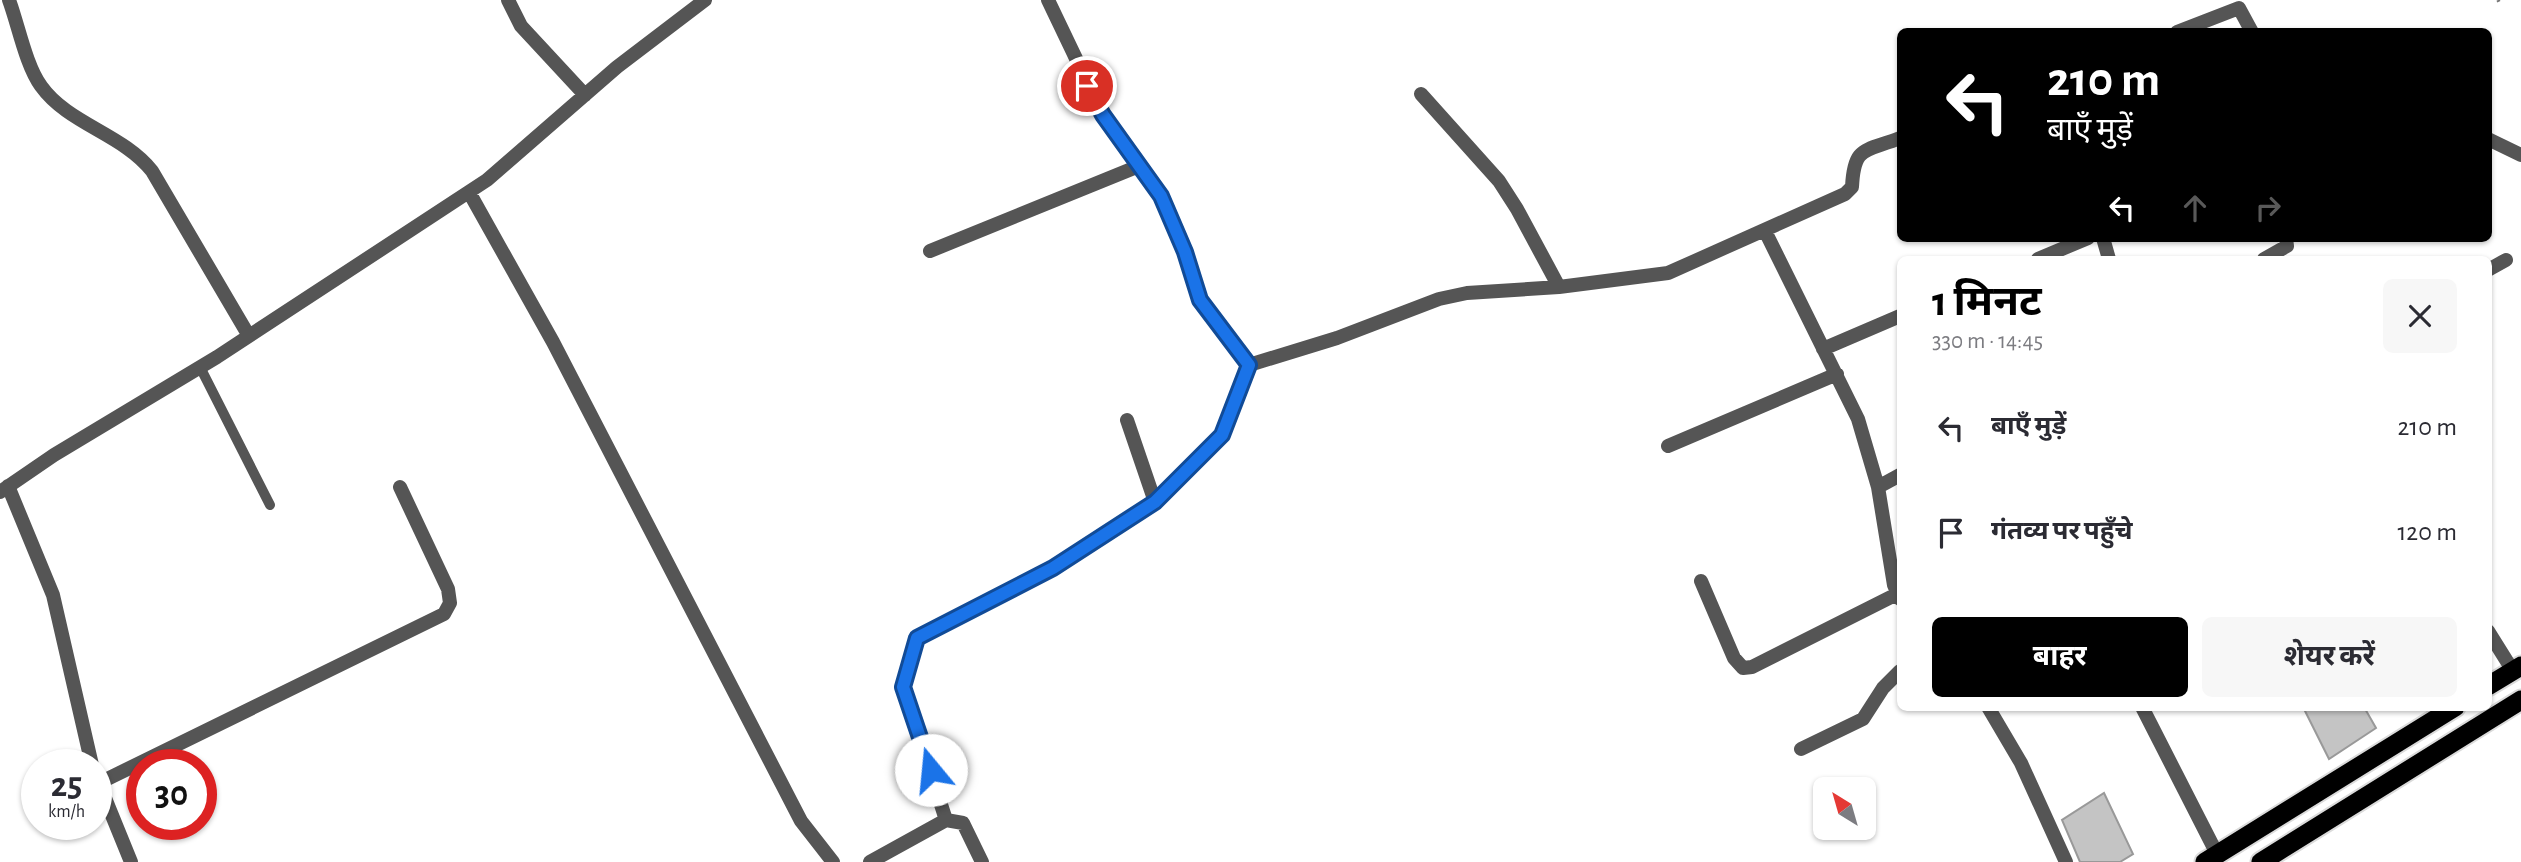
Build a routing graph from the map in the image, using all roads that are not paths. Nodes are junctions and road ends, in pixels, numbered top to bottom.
1 (9, 0) edge
2 (508, 0) edge
3 (705, 0) edge
4 (1048, 0) edge
5 (2237, 4) edge
6 (2186, 28) edge
7 (2250, 28) edge
8 (1421, 94) dead end
9 (585, 95) junction
10 (1897, 139) edge
11 (2492, 141) edge
12 (2521, 155) edge
13 (1139, 166) junction
14 (470, 192) junction
15 (1765, 231) junction
16 (2078, 242) edge
17 (2286, 242) edge
18 (930, 251) dead end
19 (2045, 256) edge
20 (2269, 256) edge
21 (2506, 260) dead end
22 (2492, 268) edge
23 (1559, 287) junction
24 (1897, 317) edge
25 (249, 336) junction
26 (1823, 349) junction
27 (1249, 365) junction
28 (200, 367) junction
29 (1837, 374) junction
30 (1127, 421) dead end
31 (1668, 446) dead end
32 (1897, 477) edge
33 (400, 487) dead end
34 (1878, 487) junction
35 (4, 489) edge
36 (1155, 502) junction
37 (270, 505) dead end
38 (1701, 581) dead end
39 (1897, 586) edge
40 (1897, 597) edge
41 (2492, 636) edge
42 (2517, 668) edge
43 (1897, 673) edge
44 (2492, 684) edge
45 (2521, 700) edge
46 (1990, 711) edge
47 (2143, 711) edge
48 (2449, 711) edge
49 (88, 749) edge
50 (1801, 749) dead end
51 (112, 773) edge
52 (112, 815) edge
53 (946, 820) junction
54 (2211, 858) edge
55 (131, 862) edge
56 (833, 862) edge
57 (870, 862) edge
58 (982, 862) edge
59 (2066, 862) edge
60 (2262, 862) edge

1 - 25 street
2 - 9 street
3 - 9 street
4 - 13 street
5 - 6 street
5 - 7 street
8 - 23 street
9 - 14 street
10 - 15 street
11 - 12 street
13 - 18 street
13 - 27 street
14 - 25 street
14 - 56 street
15 - 23 street
15 - 26 street
16 - 19 street
17 - 20 street
21 - 22 street
23 - 27 street
24 - 26 street
25 - 28 street
26 - 29 street
27 - 36 street
28 - 35 street
28 - 37 lane
29 - 31 street
29 - 34 street
30 - 36 street
32 - 34 street
33 - 51 street
34 - 39 street
35 - 49 street
36 - 53 street
38 - 40 street
41 - 42 street
42 - 44 highway
43 - 50 street
45 - 60 highway
46 - 59 street
47 - 54 street
48 - 54 highway
52 - 55 street
53 - 57 street
53 - 58 street

